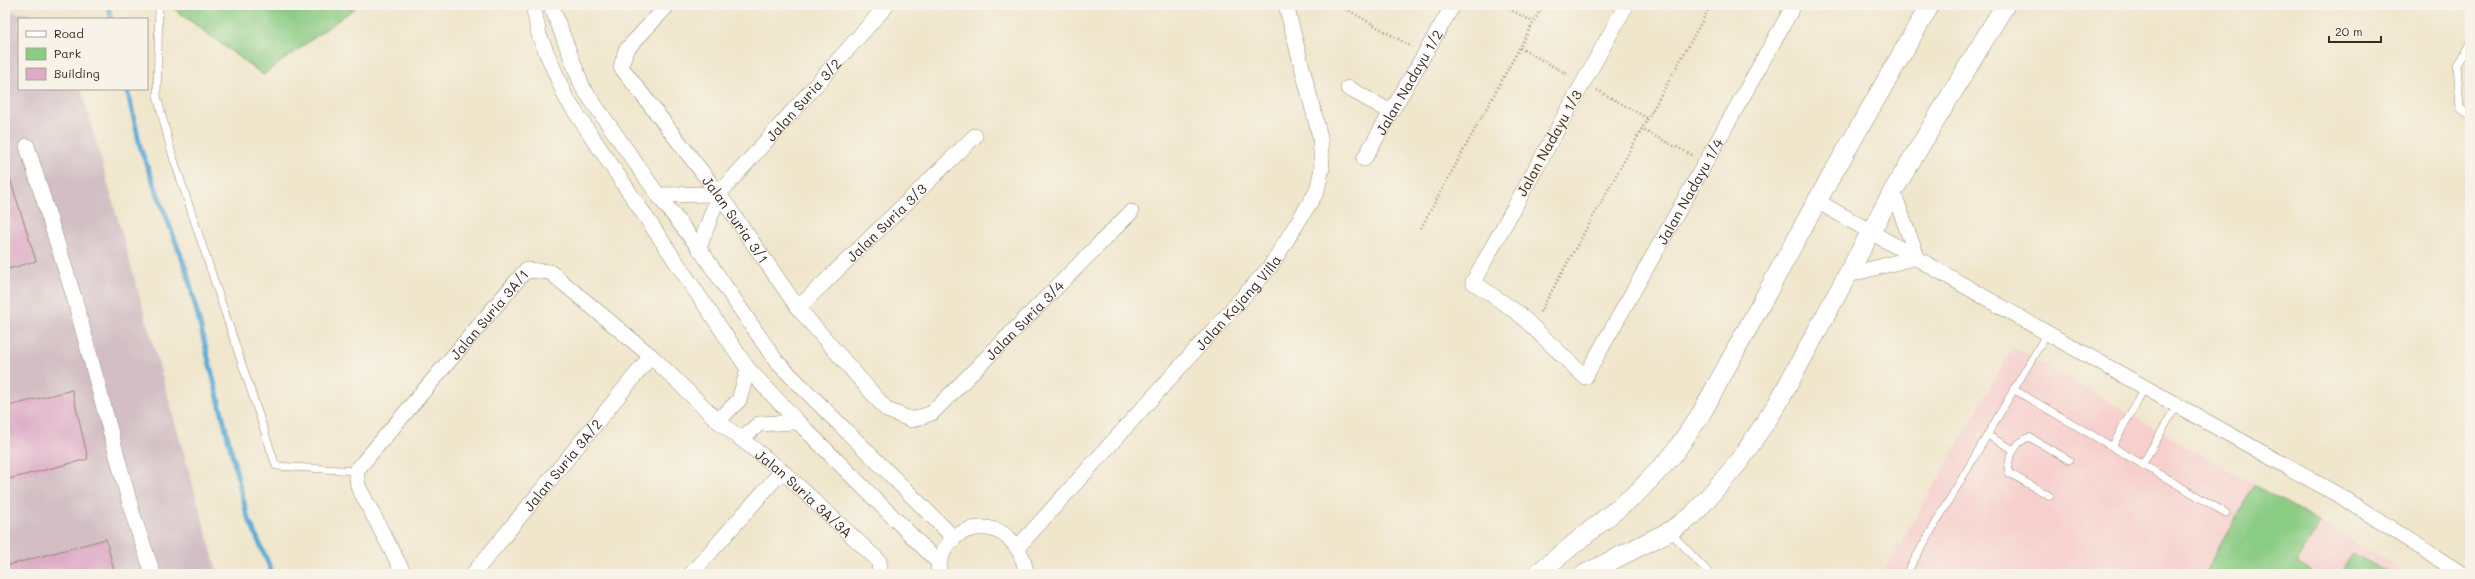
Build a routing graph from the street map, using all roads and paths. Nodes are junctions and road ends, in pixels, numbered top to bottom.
1 (159, 5) edge
2 (534, 5) edge
3 (551, 5) edge
4 (668, 5) edge
5 (887, 5) edge
6 (1286, 5) edge
7 (1339, 5) edge
8 (1453, 5) edge
9 (1502, 5) edge
10 (1543, 5) edge
11 (1626, 5) edge
12 (1711, 5) edge
13 (1794, 5) edge
14 (1930, 5) edge
15 (2005, 5) edge
16 (1533, 22) junction
17 (2470, 43) edge
18 (1425, 54) junction
19 (1348, 88) dead end
20 (1391, 112) junction
21 (2470, 116) edge
22 (1641, 129) junction
23 (975, 136) dead end
24 (27, 146) dead end
25 (1364, 159) dead end
26 (1706, 162) junction
27 (1893, 191) junction
28 (719, 194) junction
29 (658, 195) junction
30 (1818, 201) junction
31 (1131, 212) dead end
32 (1421, 228) dead end
33 (1870, 231) junction
34 (699, 248) junction
35 (1917, 257) junction
36 (1848, 275) junction
37 (798, 308) junction
38 (1533, 325) junction
39 (2047, 333) junction
40 (651, 356) junction
41 (748, 369) junction
42 (2145, 387) junction
43 (2013, 389) junction
44 (2177, 404) junction
45 (912, 420) joint
46 (718, 421) junction
47 (798, 422) junction
48 (1986, 435) junction
49 (741, 439) junction
50 (2112, 446) junction
51 (2014, 450) junction
52 (2070, 460) dead end
53 (2142, 465) junction
54 (356, 471) junction
55 (782, 471) junction
56 (2050, 496) dead end
57 (2226, 513) dead end
58 (1670, 531) junction
59 (954, 538) junction
60 (1018, 547) junction
61 (938, 568) edge
62 (153, 574) edge
63 (404, 574) edge
64 (473, 574) edge
65 (691, 574) edge
66 (880, 574) edge
67 (1026, 574) edge
68 (1537, 574) edge
69 (1586, 574) edge
70 (1710, 574) edge
71 (1906, 574) edge
72 (2462, 574) edge

1 - 54 lane
2 - 41 street
3 - 29 street
4 - 28 street, Jalan Suria 3/1
5 - 28 street, Jalan Suria 3/2
6 - 60 street, Jalan Kajang Villa
7 - 18 path
8 - 18 street, Jalan Nadayu 1/2
9 - 16 path
10 - 16 path
11 - 38 street, Jalan Nadayu 1/3
12 - 22 path
13 - 26 street, Jalan Nadayu 1/4
14 - 30 street
15 - 27 street
16 - 32 path
17 - 21 lane
18 - 20 street, Jalan Nadayu 1/2
19 - 20 street
20 - 25 street, Jalan Nadayu 1/2
22 - 26 path
22 - 38 path
23 - 37 street, Jalan Suria 3/3
24 - 62 street
26 - 38 street, Jalan Nadayu 1/4
27 - 33 street
27 - 35 street
28 - 29 street
28 - 34 street, Jalan Suria 3/2
28 - 37 street, Jalan Suria 3/1
29 - 34 street
30 - 33 street
30 - 68 street
31 - 45 street, Jalan Suria 3/4
33 - 35 street
33 - 36 street
34 - 59 street
35 - 36 street
35 - 39 street
36 - 58 street
37 - 45 street, Jalan Suria 3/1
39 - 42 street
39 - 43 lane
40 - 46 street, Jalan Suria 3A/1
40 - 54 street, Jalan Suria 3A/1
40 - 64 street, Jalan Suria 3A/2
41 - 46 street
41 - 47 street
42 - 44 street
42 - 50 lane
43 - 48 lane
43 - 50 lane
44 - 53 lane
44 - 72 street
46 - 49 street, Jalan Suria 3A/3A
47 - 49 street
47 - 61 street
48 - 51 lane
48 - 71 lane
49 - 55 street, Jalan Suria 3A/3A
50 - 53 lane
51 - 52 lane
51 - 56 lane
53 - 57 lane
54 - 63 street
55 - 65 street
55 - 66 street, Jalan Suria 3A/3A
58 - 69 street
58 - 70 lane
59 - 60 street
59 - 61 street
60 - 67 street

